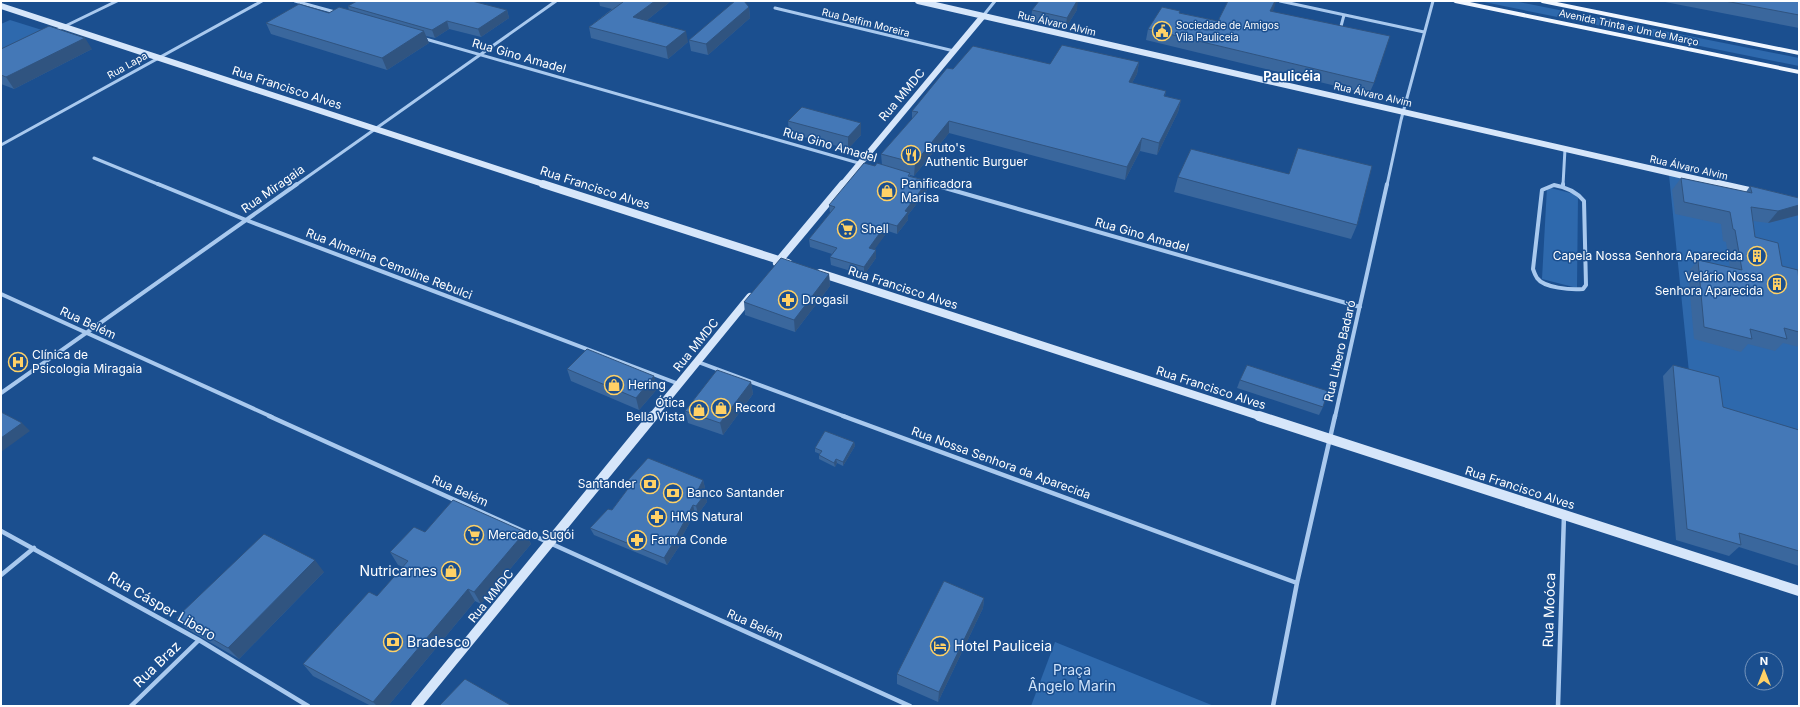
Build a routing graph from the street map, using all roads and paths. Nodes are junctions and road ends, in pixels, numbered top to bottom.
1 (117, 1) edge
2 (262, 1) edge
3 (295, 1) edge
4 (556, 1) edge
5 (918, 1) edge
6 (995, 1) edge
7 (1280, 1) edge
8 (1433, 1) edge
9 (1455, 1) edge
10 (1542, 1) edge
11 (1, 6) edge
12 (775, 8) dead end
13 (340, 14) edge
14 (1344, 15) junction
15 (983, 16) junction
16 (65, 26) junction
17 (1424, 32) junction
18 (51, 33) edge
19 (1338, 34) edge
20 (414, 35) edge
21 (954, 52) junction
22 (1799, 53) edge
23 (481, 54) junction
24 (157, 58) junction
25 (1799, 72) edge
26 (1403, 111) junction
27 (376, 130) junction
28 (1, 145) edge
29 (1565, 149) junction
30 (94, 158) dead end
31 (860, 163) junction
32 (868, 165) edge
33 (921, 181) edge
34 (1563, 186) junction
35 (1769, 196) edge
36 (246, 220) junction
37 (780, 260) junction
38 (795, 265) edge
39 (810, 270) edge
40 (770, 272) edge
41 (756, 290) edge
42 (1, 294) edge
43 (1360, 307) junction
44 (87, 333) junction
45 (698, 362) junction
46 (680, 384) junction
47 (1, 393) edge
48 (1330, 440) junction
49 (1564, 515) junction
50 (1, 531) edge
51 (550, 543) junction
52 (34, 548) junction
53 (1, 575) edge
54 (1297, 584) junction
55 (1799, 590) edge
56 (198, 640) junction
57 (131, 706) edge
58 (308, 706) edge
59 (416, 706) edge
60 (910, 706) edge
61 (1273, 706) edge
62 (1558, 706) edge

1 - 16 street
2 - 24 street, Rua Lapa
3 - 13 street
4 - 23 street, Rua Miragaia
5 - 15 street, Rua Álvaro Alvim
6 - 15 street, Rua MMDC
7 - 14 street
8 - 17 street, Rua Libero Badaró
9 - 25 main road, Avenida Trinta e Um de Março
10 - 22 main road, Avenida Trinta e Um de Março
11 - 16 street, Rua Francisco Alves
12 - 21 street, Rua Delfim Moreira
14 - 17 street
14 - 19 street
15 - 21 street, Rua MMDC
15 - 26 street, Rua Álvaro Alvim
16 - 18 street
16 - 24 street, Rua Francisco Alves
17 - 26 street, Rua Libero Badaró
20 - 23 street, Rua Gino Amadel
21 - 31 street, Rua MMDC
23 - 27 street, Rua Miragaia
23 - 31 street, Rua Gino Amadel
24 - 27 street, Rua Francisco Alves
24 - 28 street, Rua Lapa
26 - 29 street, Rua Álvaro Alvim
26 - 43 street, Rua Libero Badaró
27 - 36 street, Rua Miragaia
27 - 37 street, Rua Francisco Alves
29 - 34 street
29 - 35 street, Rua Álvaro Alvim
30 - 36 street, Rua Almerina Cemoline Rebulci
31 - 32 street, Rua Gino Amadel
31 - 37 street, Rua MMDC
33 - 43 street, Rua Gino Amadel
34 - 34 street
36 - 44 street, Rua Miragaia
36 - 46 street, Rua Almerina Cemoline Rebulci
37 - 38 street, Rua Francisco Alves
37 - 40 street, Rua MMDC
39 - 48 street, Rua Francisco Alves
41 - 45 street, Rua MMDC
42 - 44 street, Rua Belém
43 - 48 street, Rua Libero Badaró
44 - 47 street, Rua Miragaia
44 - 51 street, Rua Belém
45 - 46 street, Rua MMDC
45 - 54 street, Rua Nossa Senhora da Aparecida
46 - 51 street, Rua MMDC
48 - 49 street, Rua Francisco Alves
48 - 54 street, Rua Libero Badaró
49 - 55 street, Rua Francisco Alves
49 - 62 street, Rua Moóca
50 - 52 street, Rua Cásper Libero
51 - 59 street, Rua MMDC
51 - 60 street, Rua Belém
52 - 53 street
52 - 56 street, Rua Cásper Libero
54 - 61 street, Rua Libero Badaró
56 - 57 street, Rua Braz
56 - 58 street, Rua Cásper Libero

